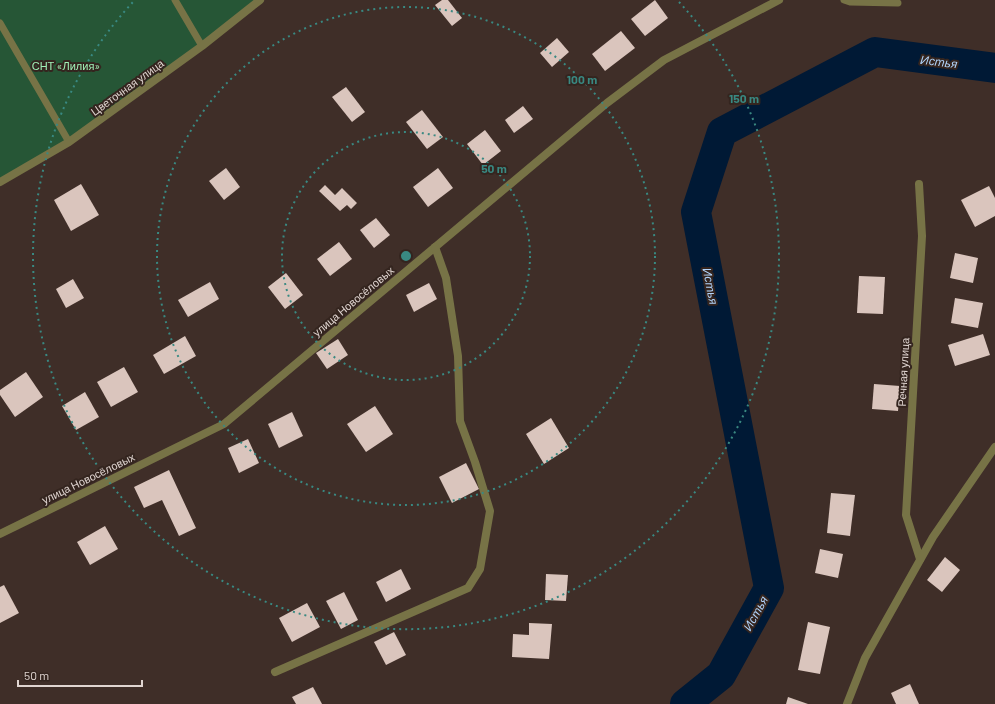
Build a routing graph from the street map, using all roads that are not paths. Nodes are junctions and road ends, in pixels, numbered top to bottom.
1 (175, 0) edge
2 (260, 0) edge
3 (780, 0) edge
4 (844, 0) edge
5 (898, 3) dead end
6 (0, 23) edge
7 (202, 46) junction
8 (69, 142) junction
9 (0, 182) edge
10 (919, 184) dead end
11 (435, 247) junction
12 (995, 447) edge
13 (0, 534) edge
14 (920, 559) junction
15 (275, 672) dead end
16 (846, 704) edge

1 - 7 lane
2 - 7 street, Цветочная улица
3 - 11 street, улица Новосёловых
4 - 5 lane
6 - 8 lane
7 - 8 street, Цветочная улица
8 - 9 street, Цветочная улица
10 - 14 street, Речная улица
11 - 13 street, улица Новосёловых
11 - 15 street
12 - 14 street
14 - 16 street

